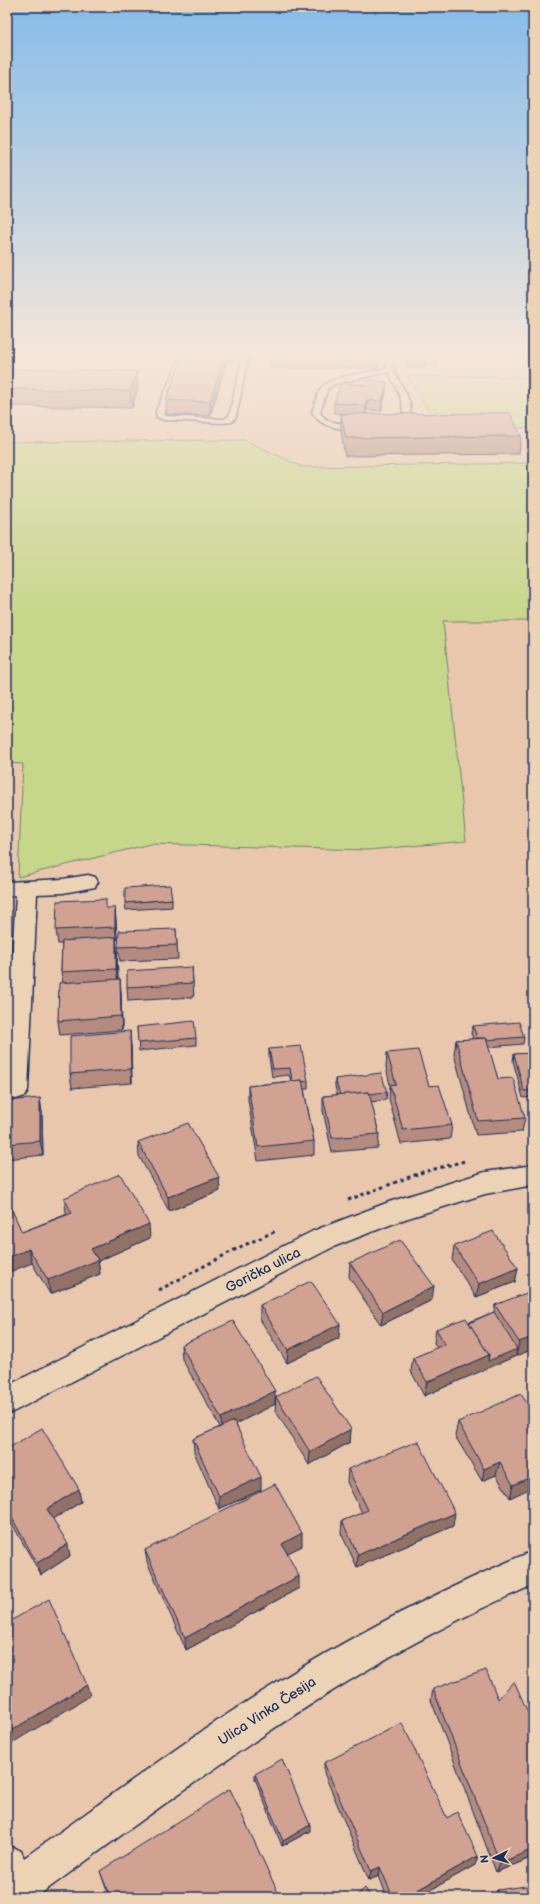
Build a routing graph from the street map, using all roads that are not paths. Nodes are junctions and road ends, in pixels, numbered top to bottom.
1 (88, 882) dead end
2 (17, 889) edge
3 (16, 1090) dead end
4 (533, 1175) edge
5 (7, 1401) edge
6 (533, 1568) edge
7 (16, 1883) edge

1 - 2 street
2 - 3 street
4 - 5 street, Gorička ulica
6 - 7 street, Ulica Vinka Česija

